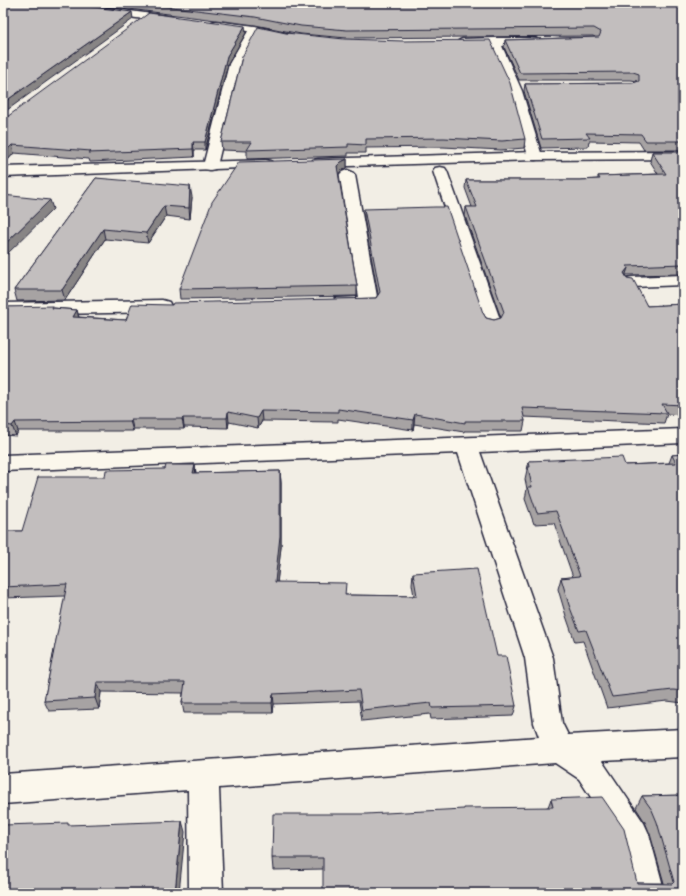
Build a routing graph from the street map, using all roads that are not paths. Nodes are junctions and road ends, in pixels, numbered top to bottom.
1 (44, 3) edge
2 (147, 16) junction
3 (186, 21) edge
4 (201, 23) edge
5 (135, 26) edge
6 (255, 29) junction
7 (297, 38) edge
8 (494, 42) junction
9 (547, 42) edge
10 (455, 43) edge
11 (514, 86) junction
12 (530, 86) edge
13 (683, 155) edge
14 (535, 156) junction
15 (302, 163) edge
16 (683, 165) edge
17 (210, 166) junction
18 (440, 171) junction
19 (3, 172) edge
20 (347, 175) junction
21 (315, 176) edge
22 (3, 183) edge
23 (683, 280) edge
24 (632, 282) edge
25 (329, 303) edge
26 (178, 306) edge
27 (3, 309) edge
28 (492, 322) edge
29 (683, 436) edge
30 (467, 445) junction
31 (3, 463) edge
32 (683, 743) edge
33 (559, 749) junction
34 (203, 774) junction
35 (3, 789) edge
36 (206, 893) edge
37 (648, 893) edge

1 - 2 street
2 - 3 street
2 - 5 street
4 - 6 street
6 - 7 street
6 - 17 street
8 - 9 street
8 - 10 street
8 - 11 street
11 - 12 street
11 - 14 street
13 - 14 street
14 - 15 street
16 - 18 street
17 - 19 street
17 - 22 street
18 - 20 street
18 - 28 street
20 - 21 street
20 - 25 street
23 - 24 street
26 - 27 street
29 - 30 street
30 - 31 street
30 - 33 street
32 - 33 street
33 - 34 street
33 - 37 street
34 - 35 street
34 - 36 street

